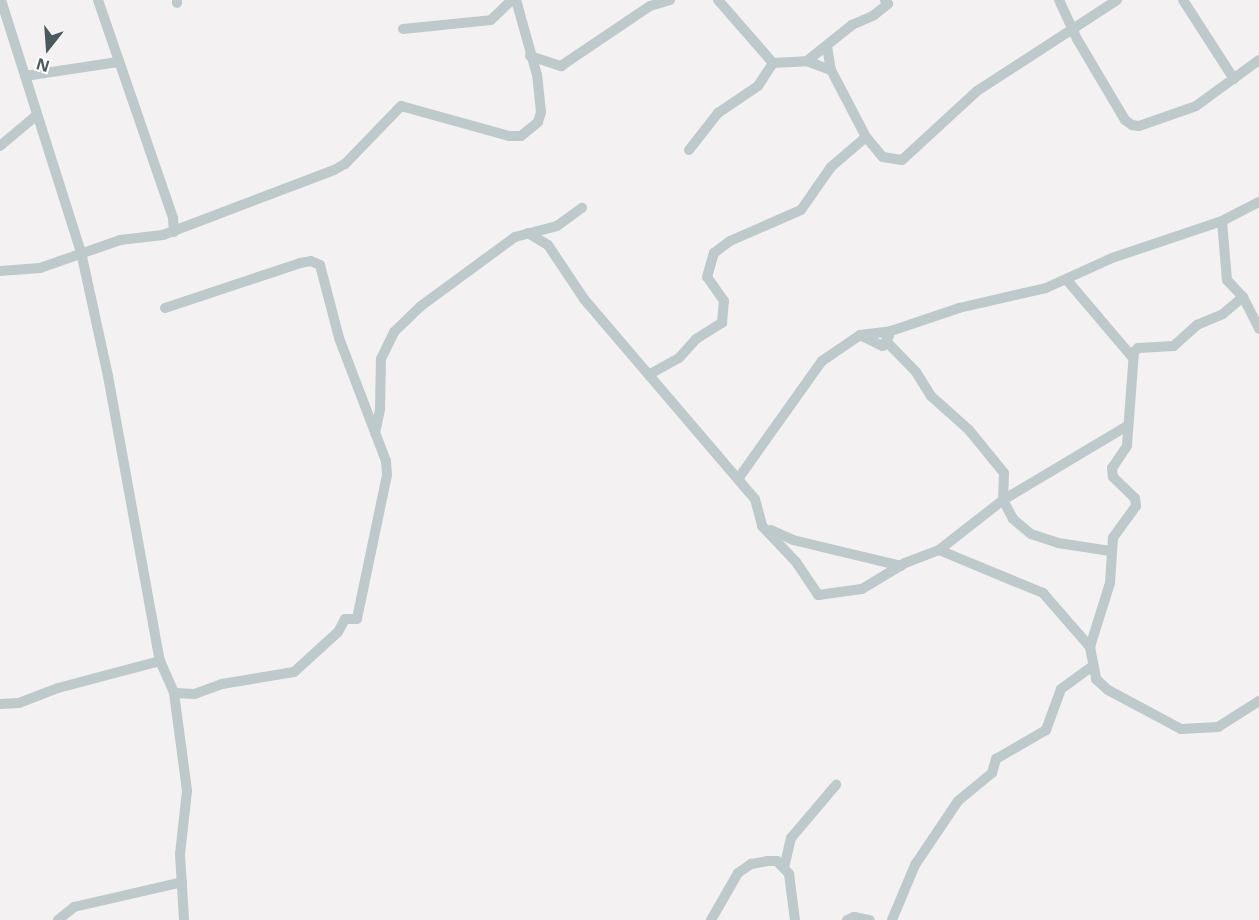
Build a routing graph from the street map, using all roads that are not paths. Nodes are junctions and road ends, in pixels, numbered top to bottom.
1 (1, 0) edge
2 (98, 0) edge
3 (514, 0) edge
4 (670, 0) edge
5 (718, 0) edge
6 (885, 0) edge
7 (1059, 0) edge
8 (1117, 0) edge
9 (1184, 0) edge
10 (5, 26) edge
11 (1072, 28) junction
12 (403, 29) dead end
13 (827, 46) junction
14 (530, 56) junction
15 (1259, 60) edge
16 (807, 61) junction
17 (118, 62) junction
18 (550, 62) junction
19 (773, 63) junction
20 (831, 70) junction
21 (537, 75) junction
22 (25, 76) junction
23 (1234, 79) junction
24 (37, 115) junction
25 (866, 137) junction
26 (0, 146) edge
27 (689, 150) dead end
28 (1259, 202) edge
29 (582, 208) dead end
30 (1222, 221) junction
31 (174, 232) junction
32 (528, 233) junction
33 (81, 252) junction
34 (0, 272) edge
35 (1066, 279) junction
36 (1243, 297) junction
37 (165, 308) dead end
38 (1259, 329) edge
39 (889, 336) junction
40 (1133, 358) junction
41 (650, 374) junction
42 (1127, 426) junction
43 (375, 434) junction
44 (738, 479) junction
45 (1003, 500) junction
46 (762, 526) junction
47 (939, 550) junction
48 (1110, 551) junction
49 (901, 566) junction
50 (1090, 647) junction
51 (160, 661) junction
52 (1092, 667) junction
53 (174, 693) junction
54 (1259, 701) edge
55 (0, 703) edge
56 (836, 785) dead end
57 (784, 868) junction
58 (182, 882) junction
59 (58, 920) edge
60 (184, 920) edge
61 (711, 920) edge
62 (795, 920) edge
63 (846, 920) edge
64 (870, 920) edge
65 (892, 920) edge

1 - 10 street
2 - 17 street
3 - 12 street
3 - 14 street
4 - 18 street
5 - 19 street
6 - 13 street
7 - 11 street
8 - 11 street
9 - 23 street
10 - 22 street
11 - 23 street
11 - 25 street
13 - 16 street
13 - 20 street
14 - 18 street
14 - 21 street
15 - 23 street
16 - 19 street
16 - 20 street
17 - 22 street
17 - 31 street
18 - 21 street
19 - 27 street
20 - 25 street
21 - 31 street
22 - 24 street
24 - 26 street
24 - 33 street
25 - 41 street
28 - 30 street
29 - 32 street
30 - 35 street
30 - 36 street
31 - 33 street
32 - 41 street
32 - 43 street
33 - 34 street
33 - 51 street
35 - 39 street
35 - 40 street
36 - 38 street
36 - 40 street
37 - 43 street
39 - 44 street
39 - 45 street
40 - 42 street
41 - 44 street
42 - 45 street
42 - 48 street
43 - 53 street
44 - 46 street
45 - 47 street
45 - 48 street
46 - 49 street
46 - 49 street
47 - 49 street
47 - 50 street
48 - 50 street
50 - 52 street
51 - 53 street
51 - 55 street
52 - 54 street
52 - 65 street
53 - 58 street
56 - 57 street
57 - 61 street
57 - 62 street
58 - 59 street
58 - 60 street
63 - 64 street

